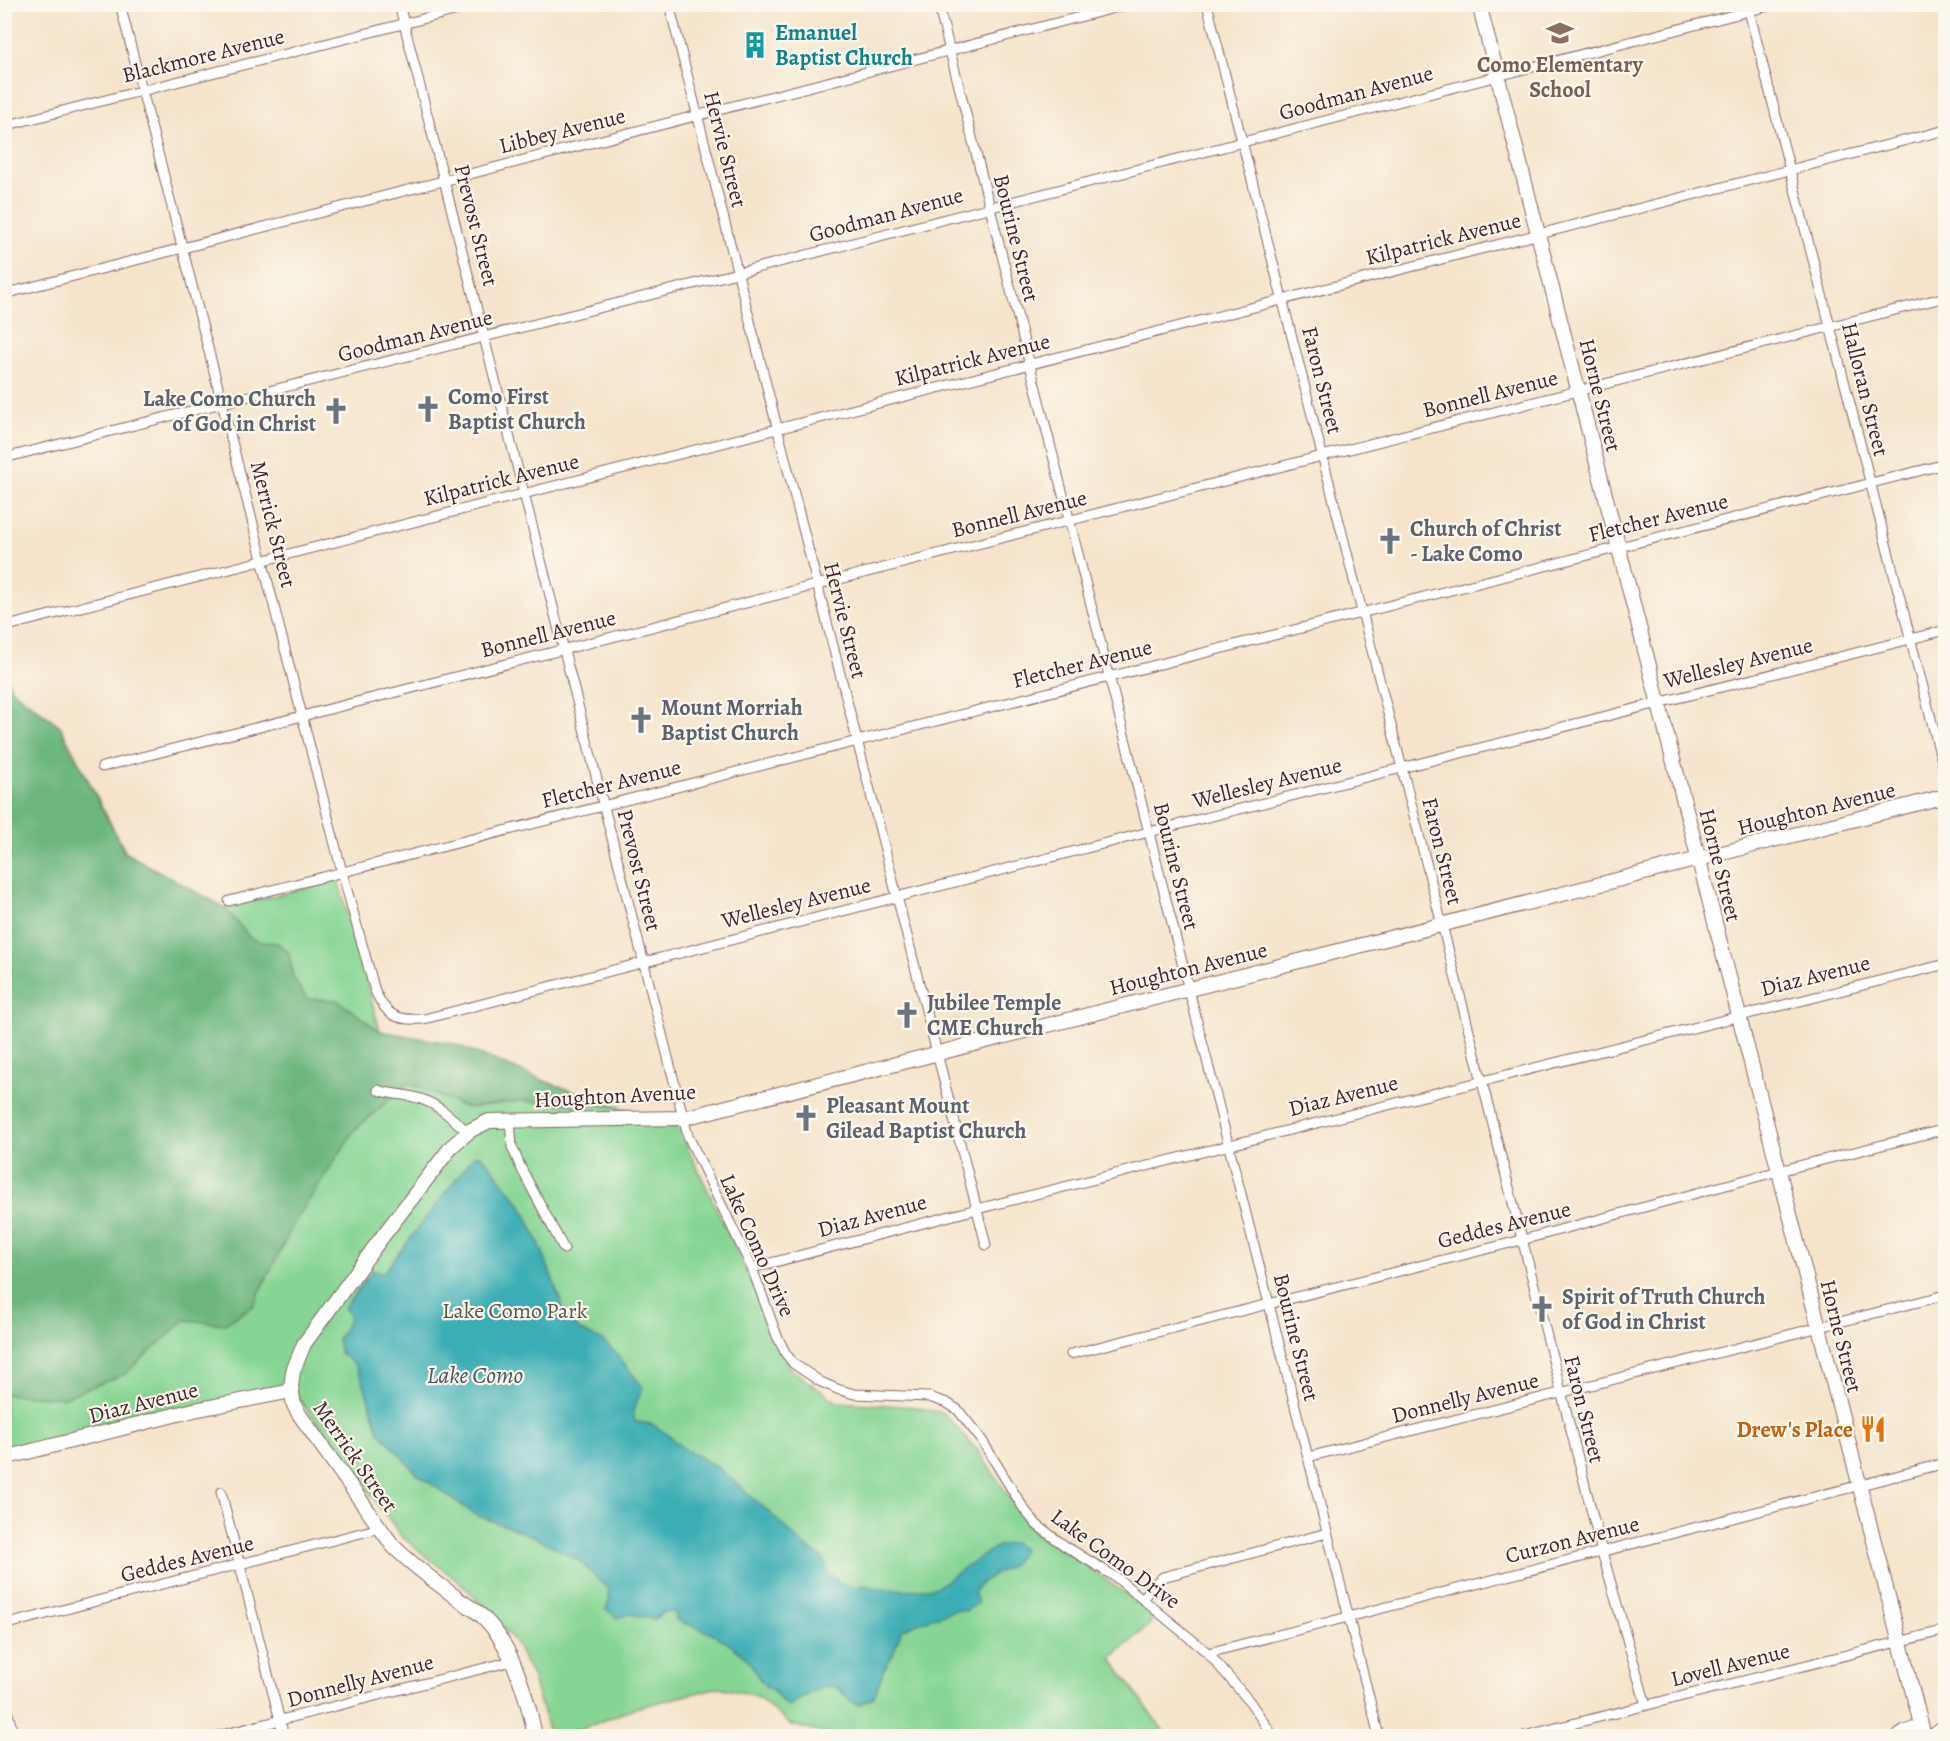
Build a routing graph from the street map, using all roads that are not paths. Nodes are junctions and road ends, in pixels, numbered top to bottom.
1 (120, 4) edge
2 (399, 4) edge
3 (481, 4) edge
4 (669, 4) edge
5 (938, 4) edge
6 (1130, 4) edge
7 (1207, 4) edge
8 (1479, 4) edge
9 (1776, 4) edge
10 (1749, 11) junction
11 (404, 24) junction
12 (950, 51) junction
13 (1497, 76) junction
14 (142, 91) junction
15 (697, 116) junction
16 (4, 126) edge
17 (1946, 130) edge
18 (1242, 142) junction
19 (1790, 170) junction
20 (445, 181) junction
21 (989, 207) junction
22 (1538, 234) junction
23 (182, 248) junction
24 (737, 273) junction
25 (4, 294) edge
26 (1946, 297) edge
27 (1282, 300) junction
28 (1830, 326) junction
29 (485, 337) junction
30 (1029, 364) junction
31 (1578, 390) junction
32 (222, 404) junction
33 (777, 429) junction
34 (1322, 456) junction
35 (4, 458) edge
36 (1946, 464) edge
37 (1870, 483) junction
38 (523, 494) junction
39 (1069, 520) junction
40 (1618, 547) junction
41 (262, 561) junction
42 (817, 585) junction
43 (1362, 612) junction
44 (6, 624) edge
45 (1946, 630) edge
46 (1910, 639) junction
47 (563, 650) junction
48 (1109, 677) junction
49 (1658, 702) junction
50 (302, 716) junction
51 (857, 741) junction
52 (102, 767) dead end
53 (1402, 768) junction
54 (1946, 777) edge
55 (1946, 796) edge
56 (603, 806) junction
57 (1149, 832) junction
58 (1698, 860) junction
59 (342, 872) junction
60 (897, 896) junction
61 (228, 901) dead end
62 (1442, 925) junction
63 (644, 962) junction
64 (1946, 964) edge
65 (1189, 989) junction
66 (390, 1013) joint
67 (1738, 1016) junction
68 (937, 1053) junction
69 (1482, 1081) junction
70 (378, 1090) dead end
71 (684, 1118) junction
72 (510, 1121) junction
73 (1946, 1130) edge
74 (469, 1132) junction
75 (1228, 1145) junction
76 (446, 1154) joint
77 (1778, 1172) junction
78 (977, 1209) junction
79 (1522, 1240) junction
80 (987, 1245) dead end
81 (564, 1249) dead end
82 (752, 1268) junction
83 (1946, 1295) edge
84 (1269, 1303) junction
85 (1818, 1327) junction
86 (1071, 1354) dead end
87 (292, 1391) junction
88 (1561, 1392) junction
89 (1308, 1457) junction
90 (4, 1458) edge
91 (1946, 1464) edge
92 (1858, 1486) junction
93 (221, 1492) dead end
94 (380, 1528) junction
95 (1328, 1533) junction
96 (1602, 1552) junction
97 (239, 1565) junction
98 (1143, 1599) junction
99 (1349, 1617) junction
100 (4, 1625) edge
101 (1946, 1630) edge
102 (1898, 1642) junction
103 (1208, 1653) junction
104 (512, 1661) junction
105 (4, 1700) edge
106 (1646, 1705) junction
107 (280, 1721) junction
108 (1946, 1726) edge
109 (1926, 1734) edge
110 (14, 1737) edge
111 (218, 1737) edge
112 (284, 1737) edge
113 (535, 1737) edge
114 (1273, 1737) edge
115 (1379, 1737) edge
116 (1524, 1737) edge
117 (1900, 1737) edge

1 - 14 street, Merrick Street
2 - 11 street, Prevost Street
3 - 11 street, Blackmore Avenue
4 - 15 street, Hervie Street
5 - 12 street, Bourine Street
6 - 12 street, Libbey Avenue
7 - 18 street, Faron Street
8 - 13 street, Horne Street
9 - 10 street, Goodman Avenue
10 - 13 street, Goodman Avenue
10 - 19 street, Halloran Street
11 - 14 street, Blackmore Avenue
11 - 20 street, Prevost Street
12 - 15 street, Libbey Avenue
12 - 21 street, Bourine Street
13 - 18 street, Goodman Avenue
13 - 22 street, Horne Street
14 - 16 street, Blackmore Avenue
14 - 23 street, Merrick Street
15 - 20 street, Libbey Avenue
15 - 24 street, Hervie Street
17 - 19 street, Kilpatrick Avenue
18 - 21 street, Goodman Avenue
18 - 27 street, Faron Street
19 - 22 street, Kilpatrick Avenue
19 - 28 street, Halloran Street
20 - 23 street, Libbey Avenue
20 - 29 street, Prevost Street
21 - 24 street, Goodman Avenue
21 - 30 street, Bourine Street
22 - 27 street, Kilpatrick Avenue
22 - 31 street, Horne Street
23 - 25 street, Libbey Avenue
23 - 32 street, Merrick Street
24 - 29 street, Goodman Avenue
24 - 33 street, Hervie Street
26 - 28 street, Bonnell Avenue
27 - 30 street, Kilpatrick Avenue
27 - 34 street, Faron Street
28 - 31 street, Bonnell Avenue
28 - 37 street, Halloran Street
29 - 32 street, Goodman Avenue
29 - 38 street, Prevost Street
30 - 33 street, Kilpatrick Avenue
30 - 39 street, Bourine Street
31 - 34 street, Bonnell Avenue
31 - 40 street, Horne Street
32 - 35 street, Goodman Avenue
32 - 41 street, Merrick Street
33 - 38 street, Kilpatrick Avenue
33 - 42 street, Hervie Street
34 - 39 street, Bonnell Avenue
34 - 43 street, Faron Street
36 - 37 street, Fletcher Avenue
37 - 40 street, Fletcher Avenue
37 - 46 street, Halloran Street
38 - 41 street, Kilpatrick Avenue
38 - 47 street, Prevost Street
39 - 42 street, Bonnell Avenue
39 - 48 street, Bourine Street
40 - 43 street, Fletcher Avenue
40 - 49 street, Horne Street
41 - 44 street, Kilpatrick Avenue
41 - 50 street, Merrick Street
42 - 47 street, Bonnell Avenue
42 - 51 street, Hervie Street
43 - 48 street, Fletcher Avenue
43 - 53 street, Faron Street
45 - 46 street, Wellesley Avenue
46 - 49 street, Wellesley Avenue
46 - 54 street, Halloran Street
47 - 50 street, Bonnell Avenue
47 - 56 street, Prevost Street
48 - 51 street, Fletcher Avenue
48 - 57 street, Bourine Street
49 - 53 street, Wellesley Avenue
49 - 58 street, Horne Street
50 - 52 street, Bonnell Avenue
50 - 59 street, Merrick Street
51 - 56 street, Fletcher Avenue
51 - 60 street, Hervie Street
53 - 57 street, Wellesley Avenue
53 - 62 street, Faron Street
55 - 58 street, Houghton Avenue
56 - 59 street, Fletcher Avenue
56 - 63 street, Prevost Street
57 - 60 street, Wellesley Avenue
57 - 65 street, Bourine Street
58 - 62 street, Houghton Avenue
58 - 67 street, Horne Street
59 - 61 street, Fletcher Avenue
59 - 66 street, Merrick Street
60 - 63 street, Wellesley Avenue
60 - 68 street, Hervie Street
62 - 65 street, Houghton Avenue
62 - 69 street, Faron Street
63 - 66 street, Wellesley Avenue
63 - 71 street, Prevost Street
64 - 67 street, Diaz Avenue
65 - 68 street, Houghton Avenue
65 - 75 street, Bourine Street
67 - 69 street, Diaz Avenue
67 - 77 street, Horne Street
68 - 71 street, Houghton Avenue
68 - 78 street, Hervie Street
69 - 75 street, Diaz Avenue
69 - 79 street, Faron Street
70 - 74 street
71 - 72 street, Houghton Avenue
71 - 82 street, Lake Como Drive
72 - 74 street, Houghton Avenue
72 - 81 street
73 - 77 street, Geddes Avenue
74 - 76 street, Houghton Avenue
75 - 78 street, Diaz Avenue
75 - 84 street, Bourine Street
76 - 87 street, Merrick Street
77 - 79 street, Geddes Avenue
77 - 85 street, Horne Street
78 - 80 street, Hervie Street
78 - 82 street, Diaz Avenue
79 - 84 street, Geddes Avenue
79 - 88 street, Faron Street
82 - 98 street, Lake Como Drive
83 - 85 street, Donnelly Avenue
84 - 86 street, Geddes Avenue
84 - 89 street, Bourine Street
85 - 88 street, Donnelly Avenue
85 - 92 street, Horne Street
87 - 90 street, Diaz Avenue
87 - 94 street, Merrick Street
88 - 89 street, Donnelly Avenue
88 - 96 street, Faron Street
89 - 95 street, Bourine Street
91 - 92 street, Curzon Avenue
92 - 96 street, Curzon Avenue
92 - 102 street, Horne Street
93 - 97 street
94 - 97 street, Geddes Avenue
94 - 104 street, Merrick Street
95 - 98 street
95 - 99 street, Bourine Street
96 - 99 street, Curzon Avenue
96 - 106 street, Faron Street
97 - 100 street, Geddes Avenue
97 - 107 street
98 - 103 street, Lake Como Drive
99 - 103 street, Curzon Avenue
99 - 115 street, Bourine Street
101 - 102 street, Lovell Avenue
102 - 106 street, Lovell Avenue
102 - 109 street, Horne Street
103 - 114 street, Lake Como Drive
104 - 107 street, Donnelly Avenue
104 - 113 street, Merrick Street
105 - 110 street
106 - 116 street, Lovell Avenue
107 - 111 street, Donnelly Avenue
107 - 112 street
108 - 109 main road
109 - 117 street

